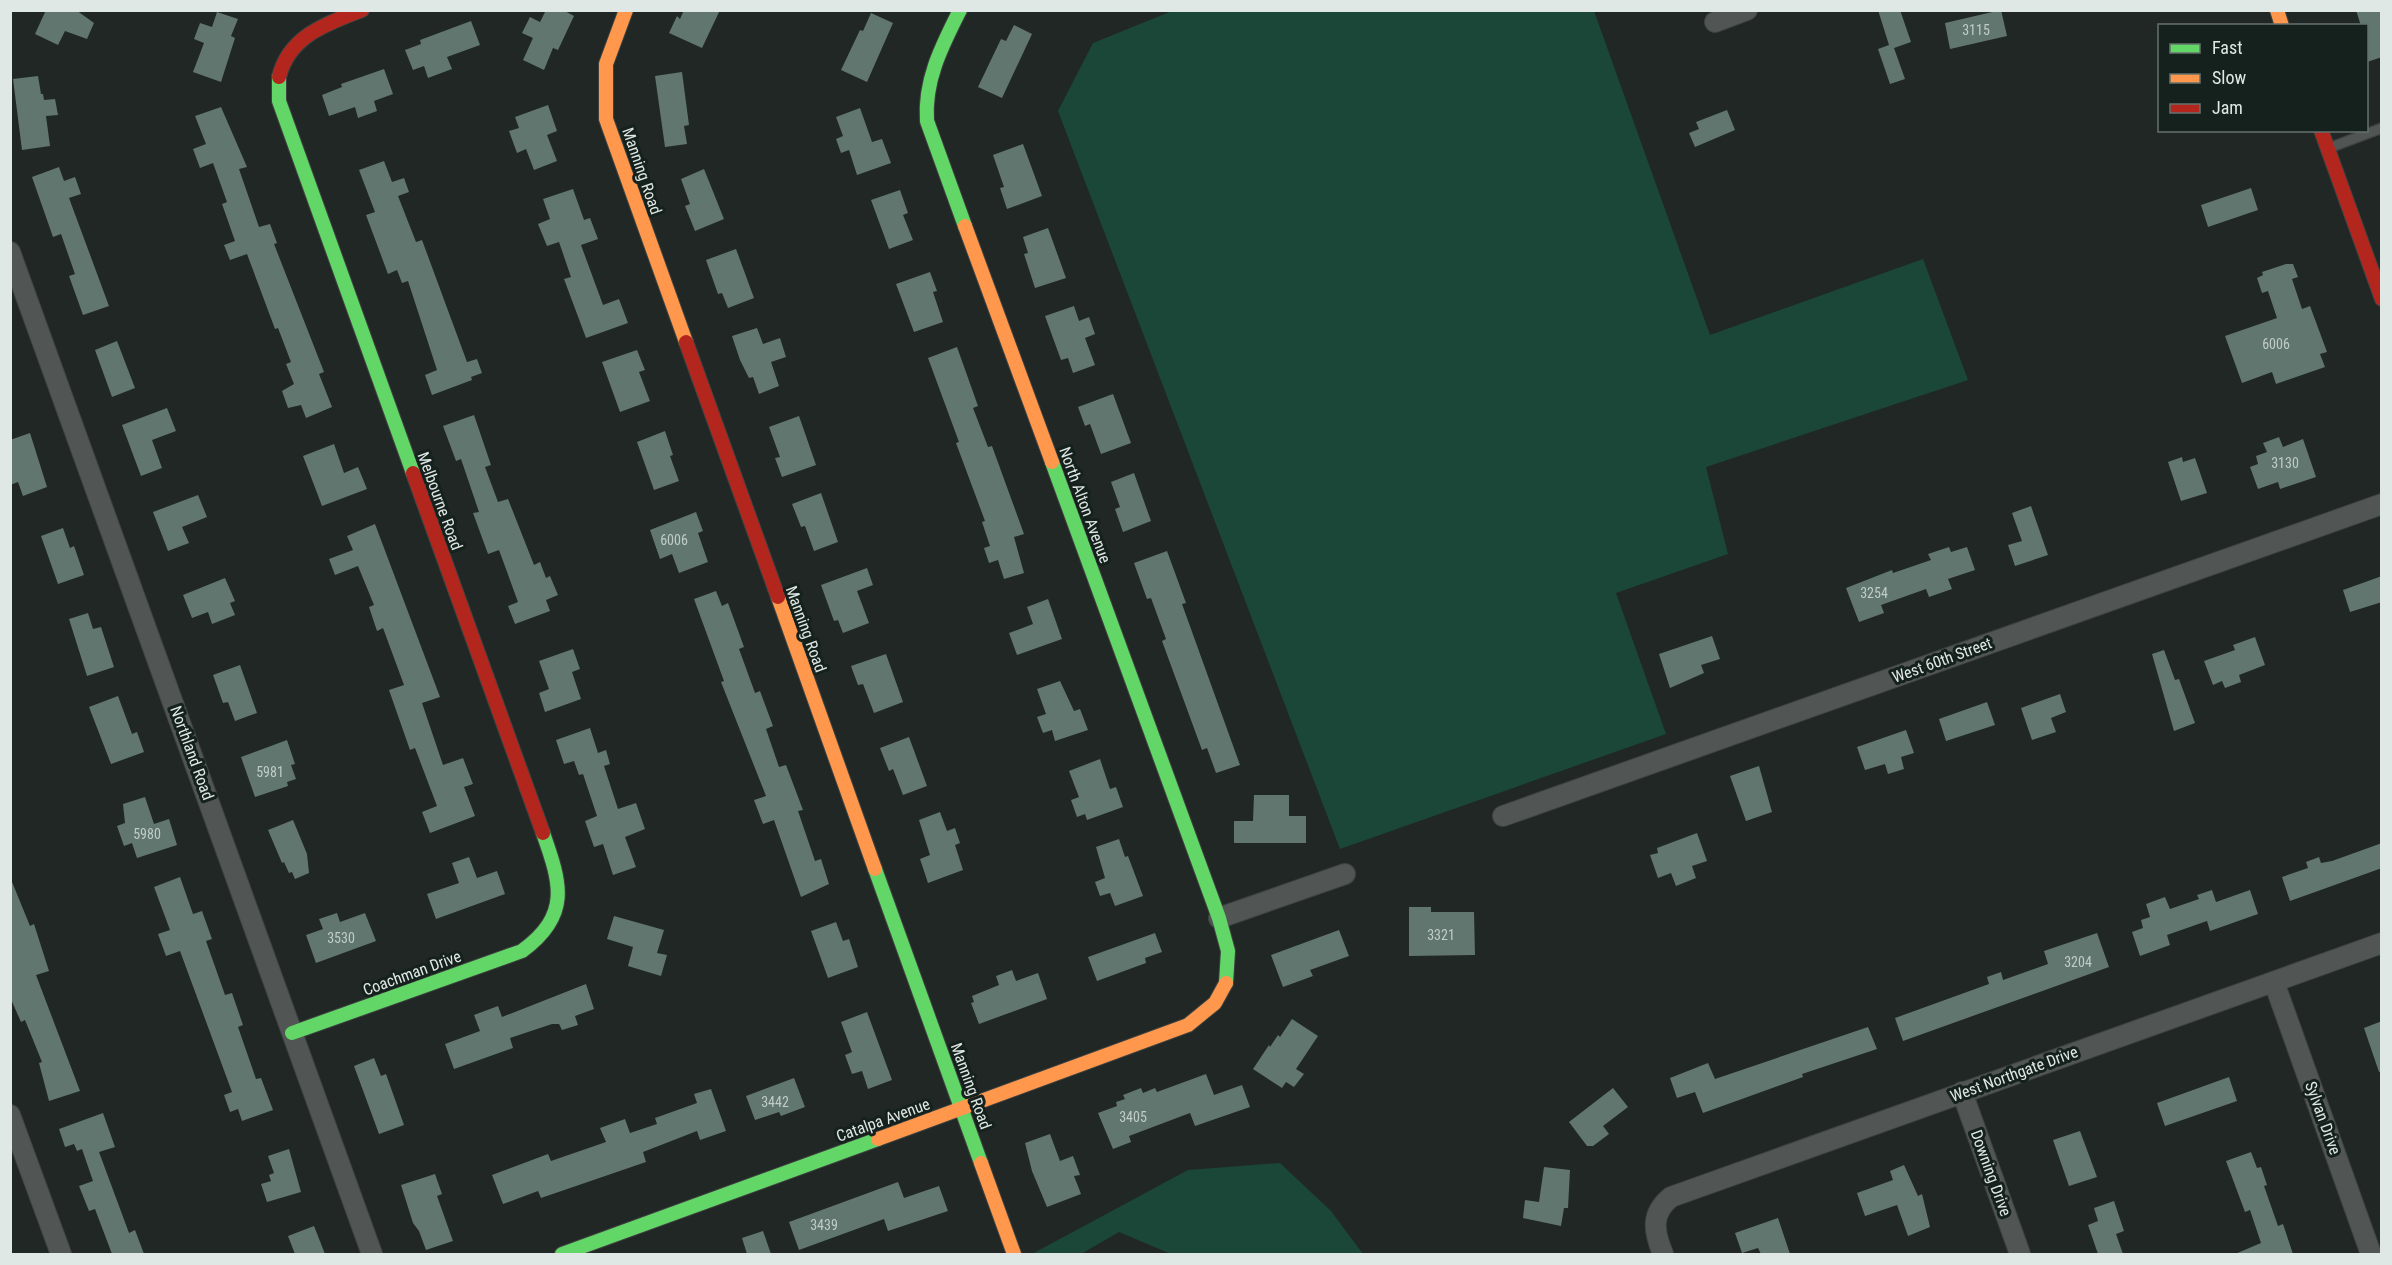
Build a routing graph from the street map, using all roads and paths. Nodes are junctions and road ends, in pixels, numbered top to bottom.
1 (362, 10) edge
2 (626, 10) edge
3 (960, 10) edge
4 (1747, 10) edge
5 (1715, 22) dead end
6 (2382, 128) edge
7 (2321, 132) edge
8 (2327, 149) junction
9 (10, 252) edge
10 (2382, 299) edge
11 (2382, 504) edge
12 (1503, 816) dead end
13 (1345, 874) dead end
14 (1219, 918) junction
15 (540, 938) joint
16 (2382, 943) edge
17 (2274, 982) junction
18 (1211, 1009) joint
19 (292, 1033) junction
20 (1962, 1092) junction
21 (962, 1109) junction
22 (10, 1115) edge
23 (61, 1254) edge
24 (372, 1254) edge
25 (562, 1254) edge
26 (1014, 1254) edge
27 (1663, 1254) edge
28 (2020, 1254) edge
29 (2371, 1254) edge

1 - 15 street, Melbourne Road
2 - 21 street, Manning Road
3 - 14 street, North Alton Avenue
4 - 5 street
6 - 8 lane
7 - 8 street
8 - 10 street
9 - 19 street, Northland Road
11 - 12 street, West 60th Street
13 - 14 street
14 - 18 street, North Alton Avenue
15 - 19 street, Coachman Drive
16 - 17 street, West Northgate Drive
17 - 20 street, West Northgate Drive
17 - 29 street, Sylvan Drive
18 - 21 street, Catalpa Avenue
19 - 24 street, Northland Road
20 - 27 street, West Northgate Drive
20 - 28 street, Downing Drive
21 - 25 street, Catalpa Avenue
21 - 26 street, Manning Road
22 - 23 street

